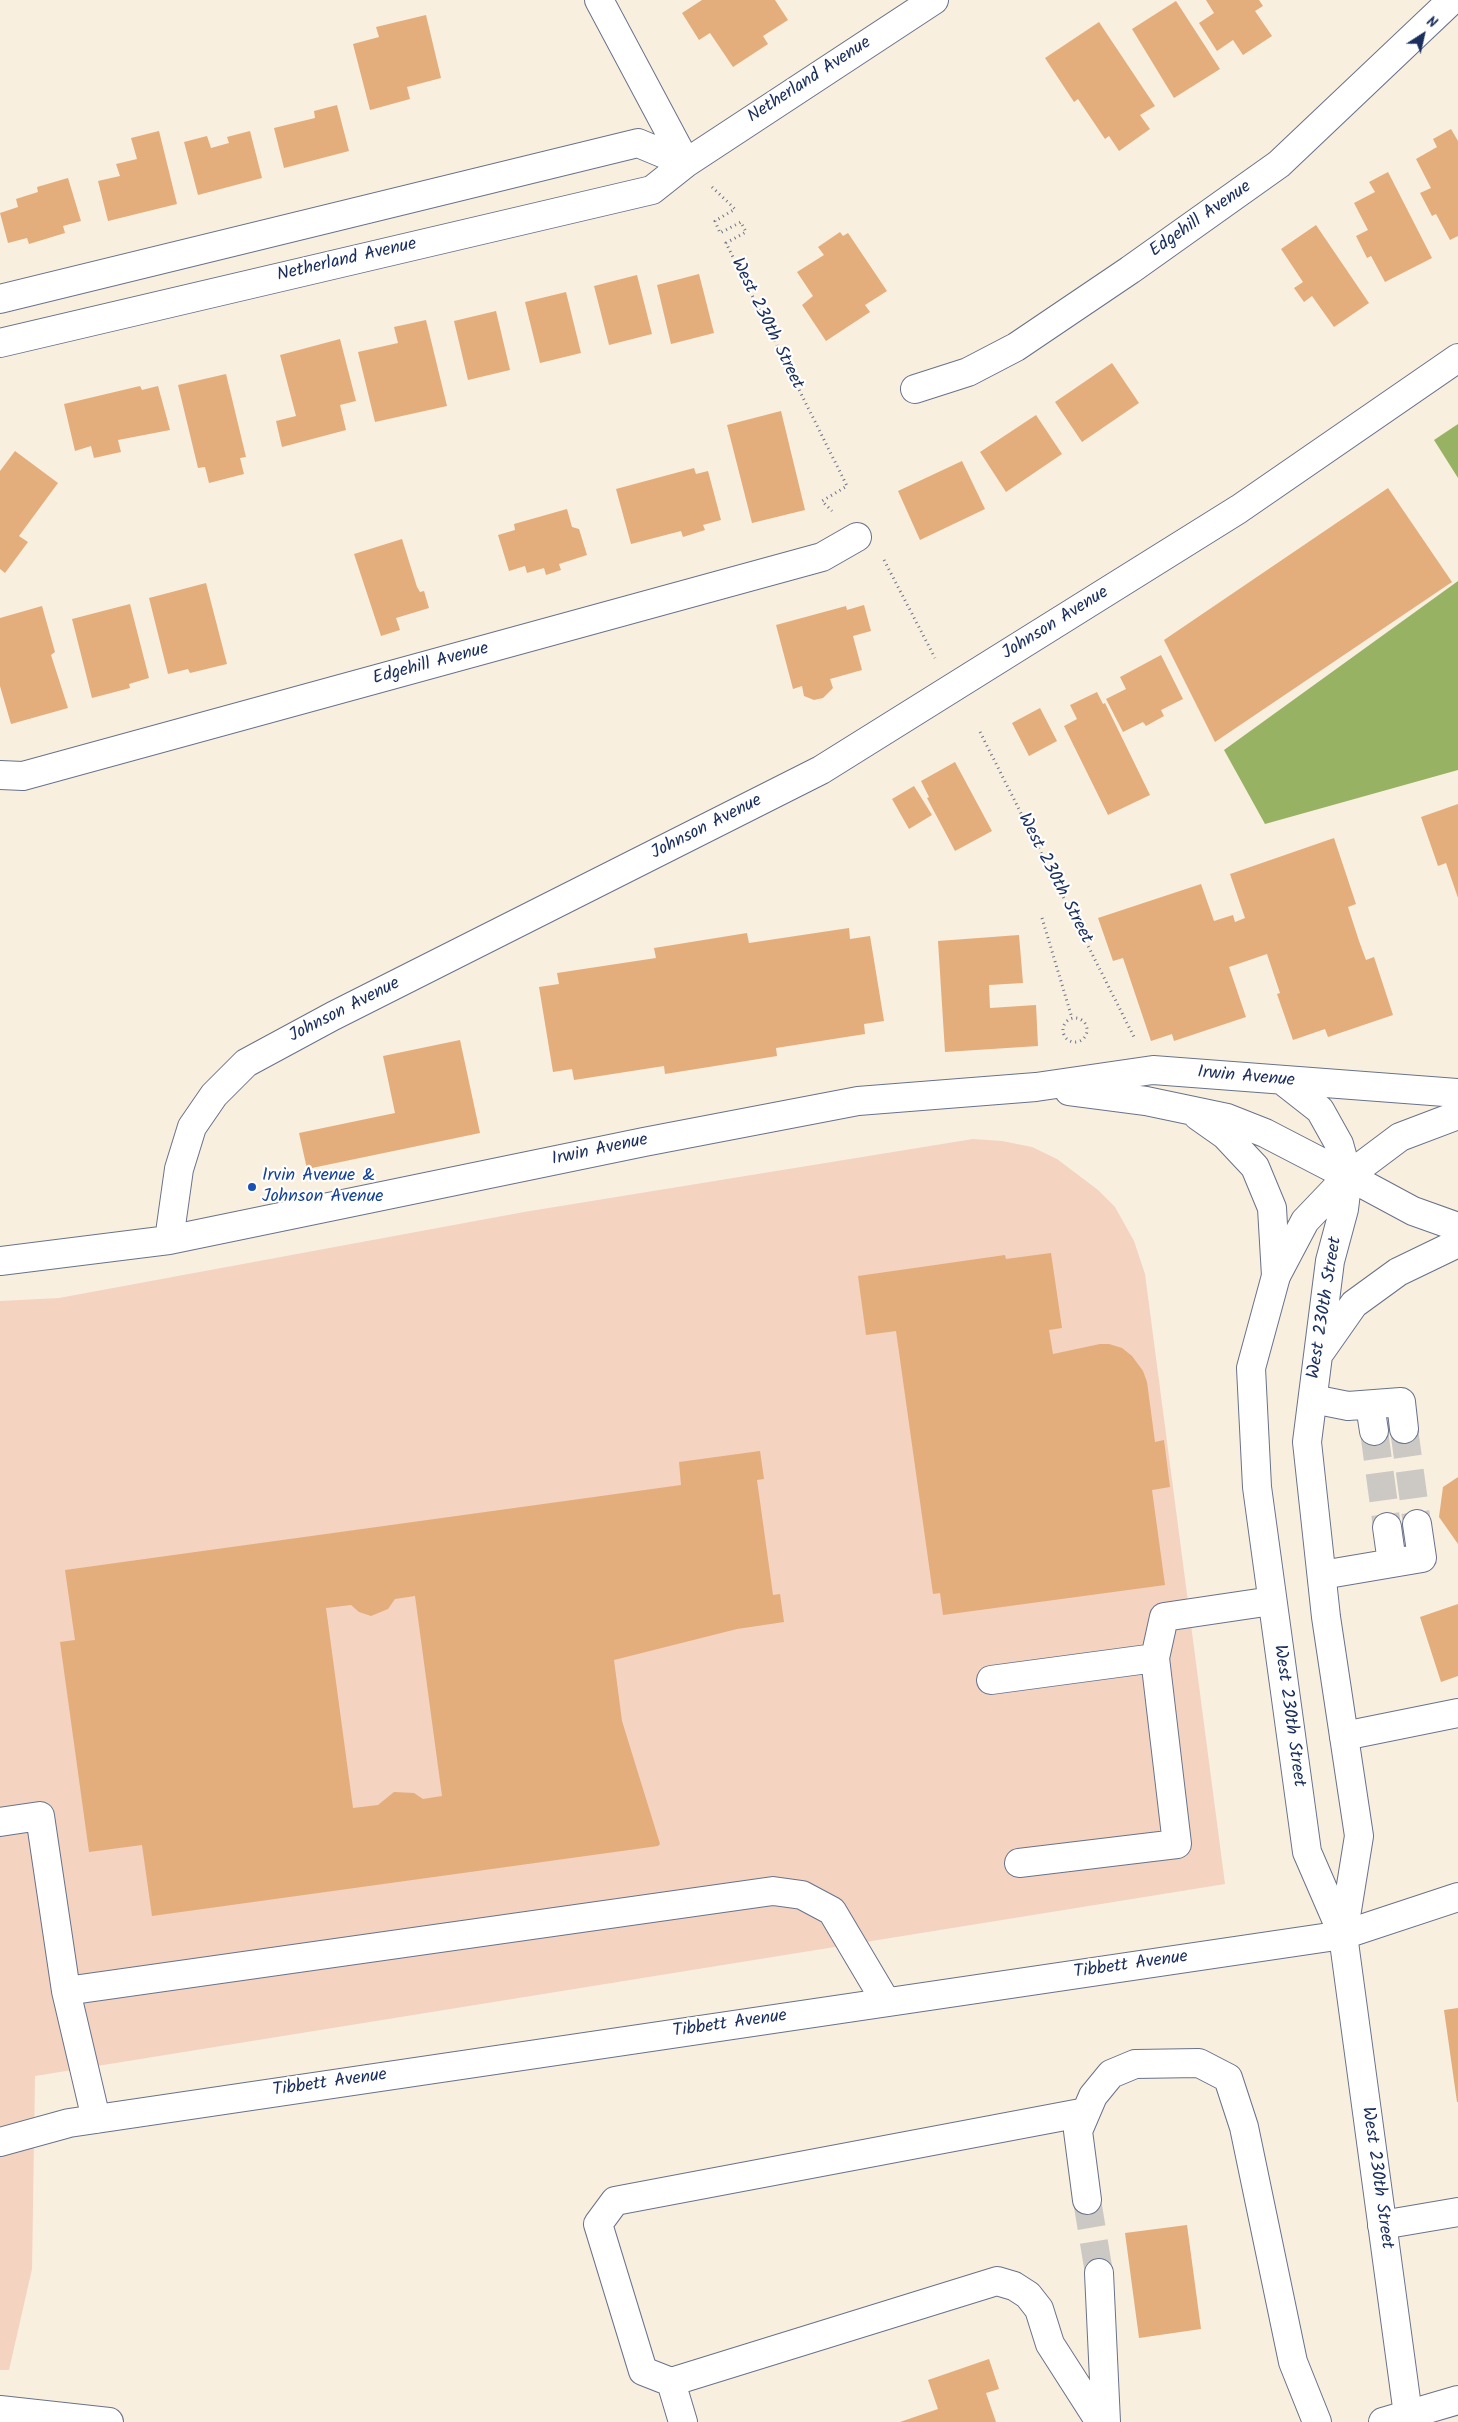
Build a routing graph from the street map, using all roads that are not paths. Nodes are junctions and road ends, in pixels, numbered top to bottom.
1 (599, 0) edge
2 (934, 0) edge
3 (1452, 0) edge
4 (686, 163) junction
5 (0, 299) edge
6 (3, 345) edge
7 (1458, 358) edge
8 (914, 389) dead end
9 (857, 538) road end
10 (0, 775) edge
11 (1283, 1081) junction
12 (1036, 1087) junction
13 (1458, 1093) edge
14 (1189, 1109) junction
15 (1458, 1115) edge
16 (1348, 1176) junction
17 (1458, 1227) edge
18 (169, 1240) junction
19 (1458, 1243) edge
20 (0, 1261) edge
21 (1276, 1276) junction
22 (1320, 1352) junction
23 (1313, 1399) junction
24 (1404, 1429) tunnel mouth
25 (1417, 1524) tunnel mouth
26 (1387, 1527) tunnel mouth
27 (1392, 1563) junction
28 (1322, 1575) junction
29 (1272, 1601) junction
30 (1155, 1658) junction
31 (991, 1680) dead end
32 (1458, 1712) edge
33 (1344, 1736) junction
34 (0, 1822) edge
35 (1020, 1863) dead end
36 (1458, 1897) edge
37 (1343, 1935) junction
38 (66, 1991) junction
39 (886, 2002) junction
40 (1086, 2112) junction
41 (96, 2119) junction
42 (0, 2142) edge
43 (1087, 2200) tunnel mouth
44 (1458, 2212) edge
45 (1382, 2225) junction
46 (1099, 2273) tunnel mouth
47 (671, 2382) junction
48 (1458, 2400) edge
49 (0, 2410) edge
50 (1400, 2420) edge
51 (110, 2422) edge
52 (683, 2422) edge
53 (1100, 2422) edge
54 (1106, 2422) edge
55 (1317, 2422) edge

1 - 4 street
2 - 4 street, Netherland Avenue
3 - 8 street, Edgehill Avenue
4 - 5 street
4 - 6 street, Netherland Avenue
7 - 18 street, Johnson Avenue
9 - 10 street, Edgehill Avenue
11 - 12 street, Irwin Avenue
11 - 13 street, Irwin Avenue
11 - 16 street
12 - 14 street, Irwin Avenue
12 - 18 street, Irwin Avenue
14 - 16 street, Irwin Avenue
14 - 21 street
15 - 16 street
16 - 17 street, Irwin Avenue
16 - 21 street, West 230th Street
16 - 22 street, West 230th Street
18 - 20 street
19 - 22 street
21 - 29 street, West 230th Street
22 - 23 street, West 230th Street
23 - 24 street
23 - 28 street, West 230th Street
25 - 27 street
26 - 27 street
27 - 28 street
28 - 33 street, West 230th Street
29 - 30 street
29 - 37 street, West 230th Street
30 - 31 street
30 - 35 street
32 - 33 street
33 - 37 street, West 230th Street
34 - 38 street
36 - 37 street, Tibbett Avenue
37 - 39 street, Tibbett Avenue
37 - 45 street, West 230th Street
38 - 39 street
38 - 41 street
39 - 41 street, Tibbett Avenue
40 - 43 street
40 - 47 street
40 - 55 street
41 - 42 street, Tibbett Avenue
44 - 45 street
45 - 50 street, West 230th Street
46 - 54 street
47 - 52 street
47 - 53 street
48 - 50 street
49 - 51 street

